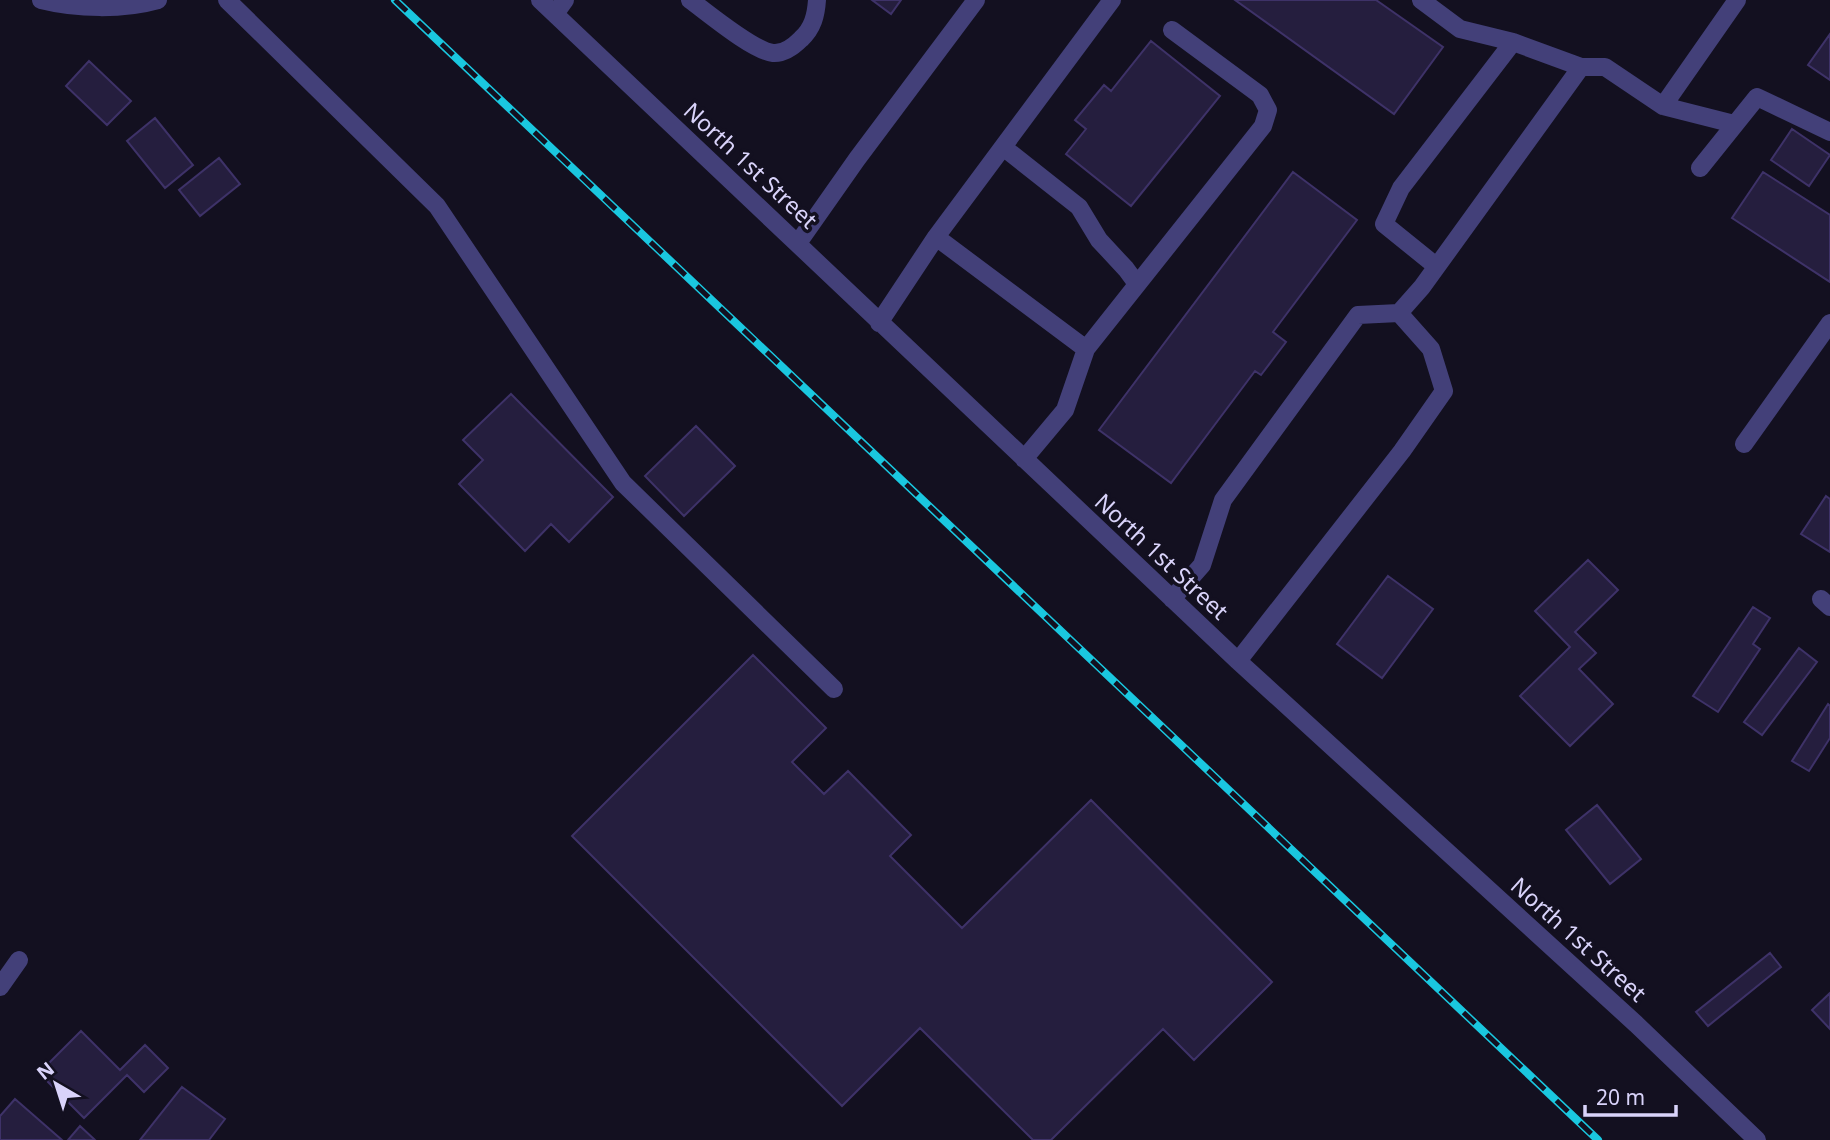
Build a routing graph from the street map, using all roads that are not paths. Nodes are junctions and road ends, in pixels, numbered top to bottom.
1 (41, 0) edge
2 (159, 0) edge
3 (227, 0) edge
4 (540, 0) edge
5 (690, 0) edge
6 (817, 0) edge
7 (976, 0) edge
8 (1112, 0) edge
9 (1421, 0) edge
10 (1737, 0) edge
11 (560, 7) edge
12 (1172, 30) dead end
13 (1513, 42) junction
14 (1581, 67) junction
15 (1663, 106) junction
16 (1734, 124) junction
17 (1830, 132) edge
18 (1003, 147) junction
19 (1700, 168) dead end
20 (936, 237) junction
21 (798, 243) junction
22 (1436, 266) junction
23 (1137, 284) junction
24 (1399, 313) junction
25 (879, 323) junction
26 (1830, 323) edge
27 (1086, 349) junction
28 (1744, 444) dead end
29 (1024, 459) junction
30 (1172, 599) junction
31 (1238, 661) junction
32 (834, 688) dead end
33 (19, 960) dead end
34 (0, 987) edge
35 (1757, 1140) edge

1 - 2 street
3 - 32 street
4 - 11 street, North 1st Street
5 - 6 street
7 - 21 street
8 - 18 street
9 - 13 street
10 - 15 street
11 - 21 street, North 1st Street
12 - 23 street
13 - 14 street
13 - 22 street
14 - 15 street
14 - 22 street
15 - 16 street
16 - 17 street
16 - 19 street
18 - 20 street
18 - 23 street
20 - 25 street
20 - 27 street
21 - 25 street, North 1st Street
22 - 24 street
23 - 27 street
24 - 30 street
24 - 31 street
25 - 29 street, North 1st Street
26 - 28 street
27 - 29 street
29 - 30 street, North 1st Street
30 - 31 street, North 1st Street
31 - 35 street, North 1st Street
33 - 34 street

